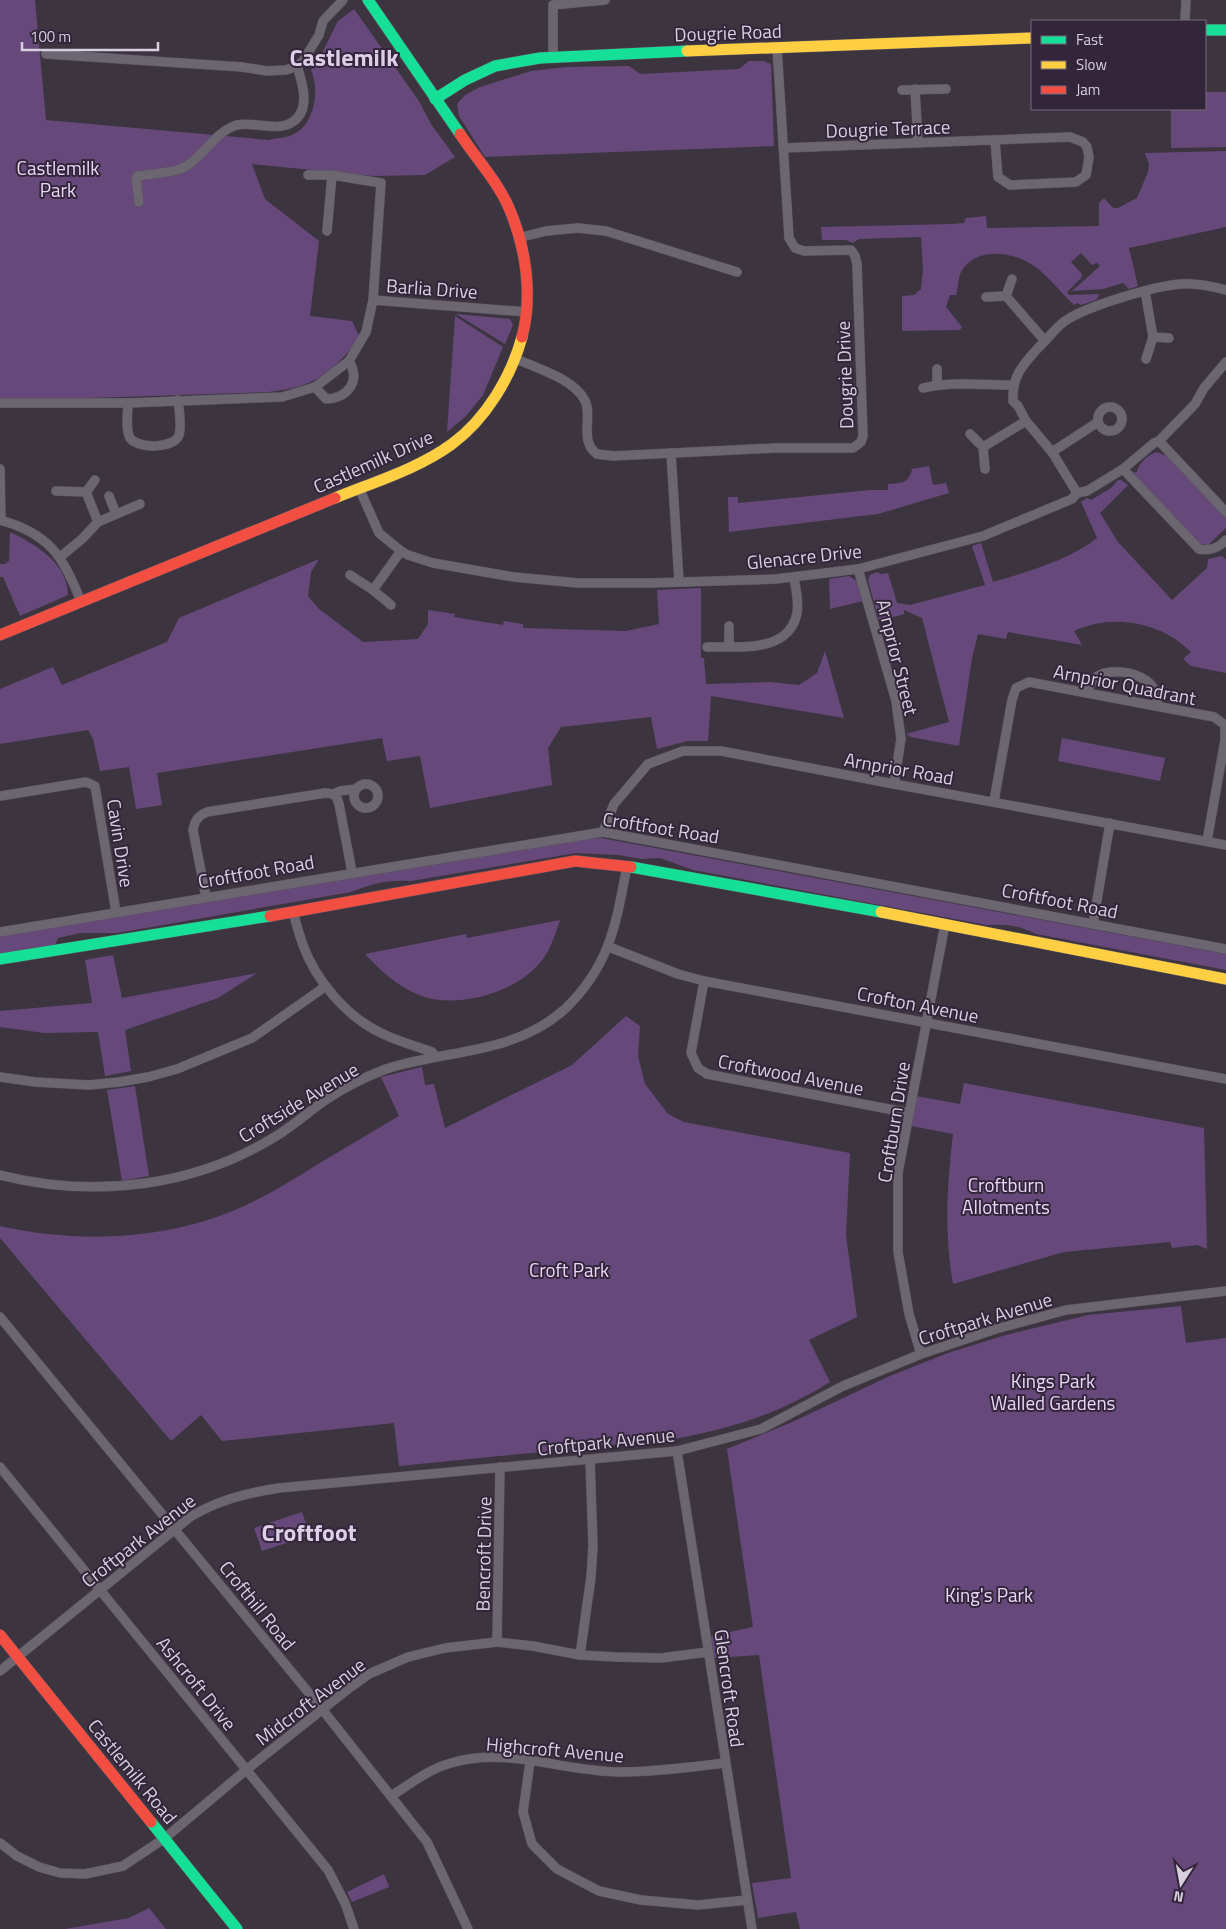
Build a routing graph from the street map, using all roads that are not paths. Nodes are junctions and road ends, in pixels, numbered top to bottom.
1 (343, 0) edge
2 (368, 0) edge
3 (605, 0) edge
4 (1186, 0) edge
5 (553, 3) edge
6 (1186, 20) edge
7 (1206, 30) edge
8 (1226, 30) edge
9 (1031, 38) edge
10 (777, 47) junction
11 (46, 54) dead end
12 (553, 57) junction
13 (297, 66) junction
14 (915, 89) junction
15 (946, 89) dead end
16 (902, 90) dead end
17 (435, 99) junction
18 (995, 140) junction
19 (918, 144) junction
20 (783, 148) junction
21 (308, 175) dead end
22 (332, 175) junction
23 (139, 202) dead end
24 (327, 231) dead end
25 (518, 238) junction
26 (737, 272) dead end
27 (1012, 279) dead end
28 (1226, 290) edge
29 (1145, 291) junction
30 (1006, 296) junction
31 (986, 297) dead end
32 (373, 300) junction
33 (527, 312) junction
34 (1153, 337) junction
35 (1169, 338) dead end
36 (1045, 342) junction
37 (514, 358) junction
38 (1146, 359) dead end
39 (349, 361) junction
40 (1226, 362) edge
41 (937, 369) dead end
42 (937, 385) junction
43 (1013, 385) junction
44 (316, 388) junction
45 (923, 388) dead end
46 (178, 400) junction
47 (128, 402) junction
48 (0, 403) edge
49 (1026, 421) junction
50 (1098, 422) dead end
51 (970, 434) dead end
52 (1159, 441) junction
53 (983, 447) junction
54 (1052, 452) junction
55 (671, 453) junction
56 (1123, 468) junction
57 (0, 469) edge
58 (985, 469) dead end
59 (95, 480) dead end
60 (359, 488) junction
61 (56, 491) dead end
62 (86, 492) junction
63 (1077, 493) junction
64 (109, 496) dead end
65 (140, 504) dead end
66 (1226, 512) edge
67 (116, 514) junction
68 (0, 520) edge
69 (98, 522) junction
70 (1225, 544) edge
71 (401, 552) junction
72 (60, 557) junction
73 (858, 569) junction
74 (350, 575) dead end
75 (794, 578) junction
76 (679, 581) junction
77 (373, 590) junction
78 (81, 602) junction
79 (391, 605) dead end
80 (728, 626) dead end
81 (0, 635) edge
82 (729, 646) junction
83 (707, 647) dead end
84 (1086, 693) junction
85 (1158, 706) junction
86 (894, 784) junction
87 (356, 789) dead end
88 (334, 794) junction
89 (0, 796) edge
90 (994, 801) junction
91 (1110, 823) junction
92 (603, 832) junction
93 (1207, 841) junction
94 (1226, 845) edge
95 (626, 866) junction
96 (352, 872) junction
97 (206, 897) junction
98 (116, 912) junction
99 (293, 912) junction
100 (945, 924) junction
101 (1093, 924) junction
102 (0, 932) edge
103 (608, 947) junction
104 (1226, 949) edge
105 (0, 959) edge
106 (1226, 979) edge
107 (704, 981) junction
108 (326, 986) junction
109 (926, 1022) junction
110 (436, 1056) junction
111 (0, 1077) edge
112 (1226, 1079) edge
113 (909, 1113) junction
114 (0, 1175) edge
115 (1226, 1291) edge
116 (0, 1317) edge
117 (921, 1354) junction
118 (677, 1452) junction
119 (590, 1460) junction
120 (0, 1467) edge
121 (500, 1467) junction
122 (174, 1529) junction
123 (100, 1589) junction
124 (0, 1635) edge
125 (497, 1642) junction
126 (708, 1652) junction
127 (580, 1655) junction
128 (17, 1656) junction
129 (0, 1671) edge
130 (322, 1709) junction
131 (530, 1762) junction
132 (724, 1764) junction
133 (246, 1770) junction
134 (391, 1796) junction
135 (165, 1838) junction
136 (0, 1843) edge
137 (748, 1900) junction
138 (237, 1929) edge
139 (354, 1929) edge
140 (468, 1929) edge
141 (752, 1929) edge

1 - 13 street
2 - 17 street, Castlemilk Drive
3 - 5 street
4 - 6 street
5 - 12 street
7 - 8 street
9 - 10 street, Dougrie Road
10 - 12 street, Dougrie Road
10 - 20 street, Dougrie Drive
11 - 13 street
12 - 17 street, Dougrie Road
13 - 23 street
14 - 15 street
14 - 16 street
14 - 19 street
17 - 25 street, Castlemilk Drive
18 - 18 street, Dougrie Terrace
18 - 19 street, Dougrie Terrace
19 - 20 street, Dougrie Terrace
20 - 55 street, Dougrie Drive
21 - 22 street
22 - 24 street
22 - 32 street
25 - 26 street
25 - 33 street, Castlemilk Drive
27 - 30 street
28 - 29 street
29 - 34 street
29 - 36 street
30 - 31 street
30 - 36 street
32 - 33 street, Barlia Drive
32 - 39 street, Barlia Drive
33 - 37 street, Castlemilk Drive
34 - 35 street
34 - 38 street
36 - 43 street
37 - 55 street, Dougrie Drive
37 - 60 street, Castlemilk Drive
39 - 44 street, Barlia Drive
39 - 44 street
40 - 52 street, Glenacre Drive
41 - 42 street
42 - 43 street
42 - 45 street
43 - 49 street
44 - 46 street, Barlia Drive
46 - 47 street, Barlia Drive
46 - 47 street
47 - 48 street, Barlia Drive
49 - 53 street
49 - 54 street
50 - 54 street
51 - 53 street
52 - 56 street, Glenacre Drive
52 - 66 street
53 - 58 street
54 - 63 street
55 - 76 street
56 - 63 street, Glenacre Drive
56 - 70 street
57 - 68 street
59 - 62 street
60 - 71 street, Glenacre Drive
60 - 78 street, Castlemilk Drive
61 - 62 street
62 - 69 street
63 - 73 street, Glenacre Drive
64 - 67 street
65 - 67 street
67 - 69 street
68 - 72 street
69 - 72 street
71 - 76 street, Glenacre Drive
71 - 77 street
72 - 78 street
73 - 75 street, Glenacre Drive
73 - 86 street, Arnprior Street
74 - 77 street
75 - 76 street, Glenacre Drive
75 - 82 street
77 - 79 street
78 - 81 street, Castlemilk Drive
80 - 82 street
82 - 83 street
84 - 85 street, Arnprior Quadrant
84 - 85 street
84 - 90 street, Arnprior Quadrant
85 - 93 street, Arnprior Quadrant
86 - 90 street, Arnprior Road
86 - 92 street, Arnprior Road
87 - 88 street
88 - 96 street
88 - 97 street
89 - 98 street, Cavin Drive
90 - 91 street, Arnprior Road
91 - 93 street, Arnprior Road
91 - 101 street
92 - 96 street, Croftfoot Road
92 - 101 street, Croftfoot Road
93 - 94 street, Arnprior Road
95 - 99 street
95 - 100 street
95 - 103 street, Croftside Avenue
96 - 97 street, Croftfoot Road
97 - 98 street, Croftfoot Road
98 - 102 street, Croftfoot Road
99 - 105 street
99 - 108 street
100 - 106 street
100 - 109 street, Croftburn Drive
101 - 104 street, Croftfoot Road
103 - 107 street, Crofton Avenue
103 - 110 street, Croftside Avenue
107 - 109 street, Crofton Avenue
107 - 113 street, Croftwood Avenue
108 - 110 street
108 - 111 street
109 - 112 street, Crofton Avenue
109 - 113 street, Croftburn Drive
110 - 114 street, Croftside Avenue
113 - 117 street, Croftburn Drive
115 - 117 street, Croftpark Avenue
116 - 122 street, Crofthill Road
117 - 118 street, Croftpark Avenue
118 - 119 street, Croftpark Avenue
118 - 126 street, Glencroft Road
119 - 121 street, Croftpark Avenue
119 - 127 street
120 - 123 street, Ashcroft Drive
121 - 122 street, Croftpark Avenue
121 - 125 street, Bencroft Drive
122 - 123 street, Croftpark Avenue
122 - 130 street, Crofthill Road
123 - 128 street, Croftpark Avenue
123 - 133 street, Ashcroft Drive
124 - 128 street, Castlemilk Road
125 - 127 street, Midcroft Avenue
125 - 130 street, Midcroft Avenue
126 - 127 street, Midcroft Avenue
126 - 132 street, Glencroft Road
128 - 129 street, Croftpark Avenue
128 - 135 street, Castlemilk Road
130 - 133 street, Midcroft Avenue
130 - 134 street, Crofthill Road
131 - 132 street, Highcroft Avenue
131 - 134 street, Highcroft Avenue
131 - 137 street
132 - 137 street, Glencroft Road
133 - 135 street, Midcroft Avenue
133 - 139 street, Ashcroft Drive
134 - 140 street, Crofthill Road
135 - 136 street, Midcroft Avenue
135 - 138 street, Castlemilk Road
137 - 141 street, Glencroft Road

